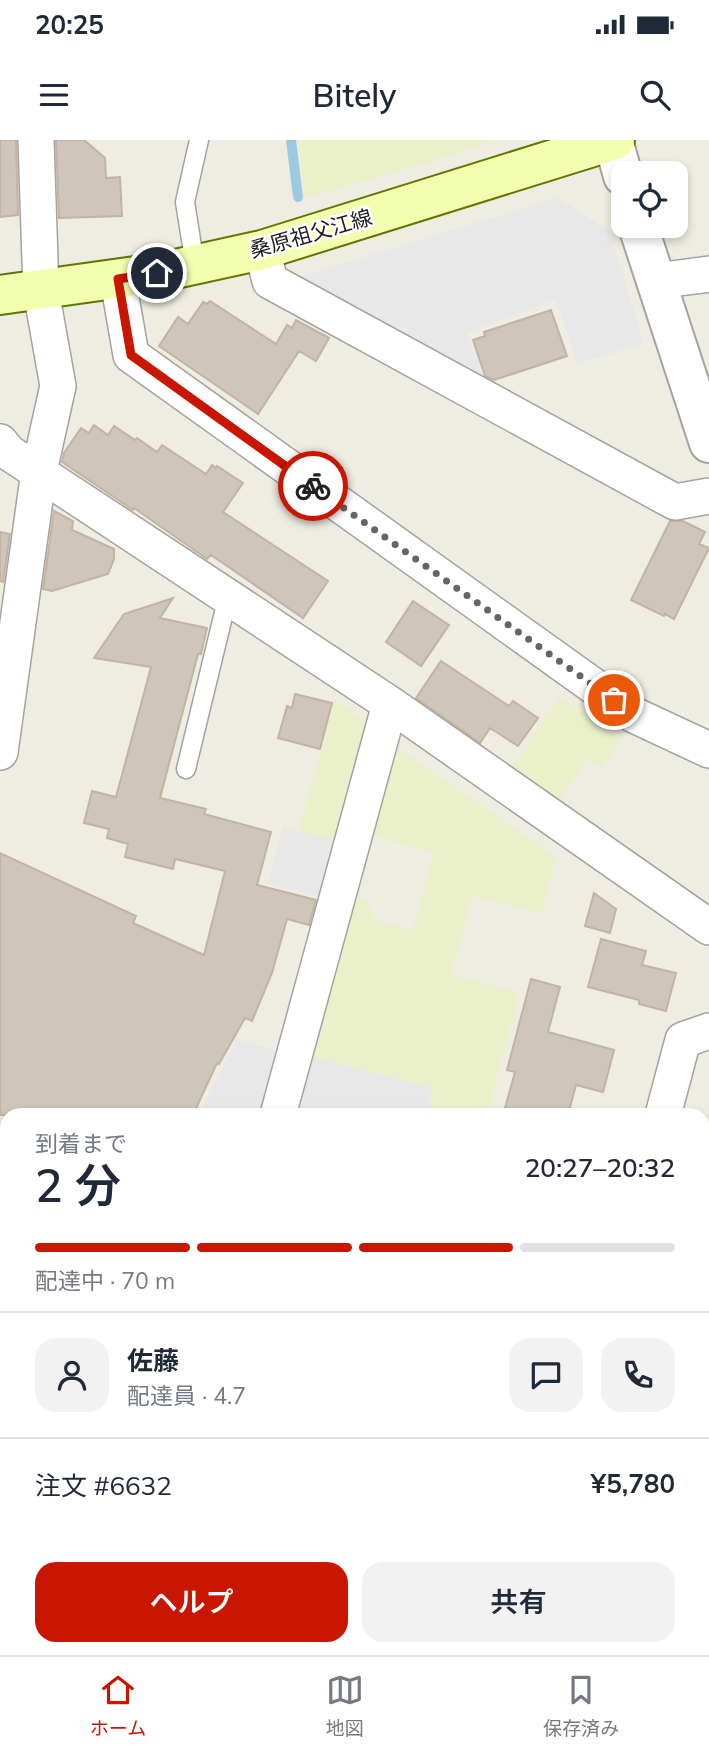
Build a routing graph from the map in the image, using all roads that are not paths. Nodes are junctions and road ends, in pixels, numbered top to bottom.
1 (36, 140) edge
2 (199, 140) edge
3 (614, 140) edge
4 (619, 161) edge
5 (642, 238) edge
6 (262, 250) junction
7 (195, 265) junction
8 (709, 274) edge
9 (118, 279) junction
10 (656, 281) junction
11 (41, 291) junction
12 (0, 295) edge
13 (707, 429) edge
14 (3, 451) edge
15 (39, 471) junction
16 (709, 496) edge
17 (229, 596) junction
18 (7, 642) edge
19 (390, 704) junction
20 (709, 750) edge
21 (0, 752) edge
22 (186, 769) dead end
23 (709, 927) edge
24 (709, 1031) edge
25 (280, 1108) edge
26 (665, 1108) edge

1 - 11 street
2 - 7 lane
3 - 4 street
3 - 6 main road, 桑原祖父江線
5 - 10 street
6 - 7 main road, 桑原祖父江線
6 - 16 street
7 - 9 main road, 桑原祖父江線
8 - 10 street
9 - 11 main road, 桑原祖父江線
9 - 20 street
10 - 13 street
11 - 12 main road, 桑原祖父江線
11 - 15 street
14 - 15 street
15 - 17 street
15 - 18 street
17 - 19 street
17 - 22 lane
18 - 21 street
19 - 23 street
19 - 25 street
24 - 26 street

